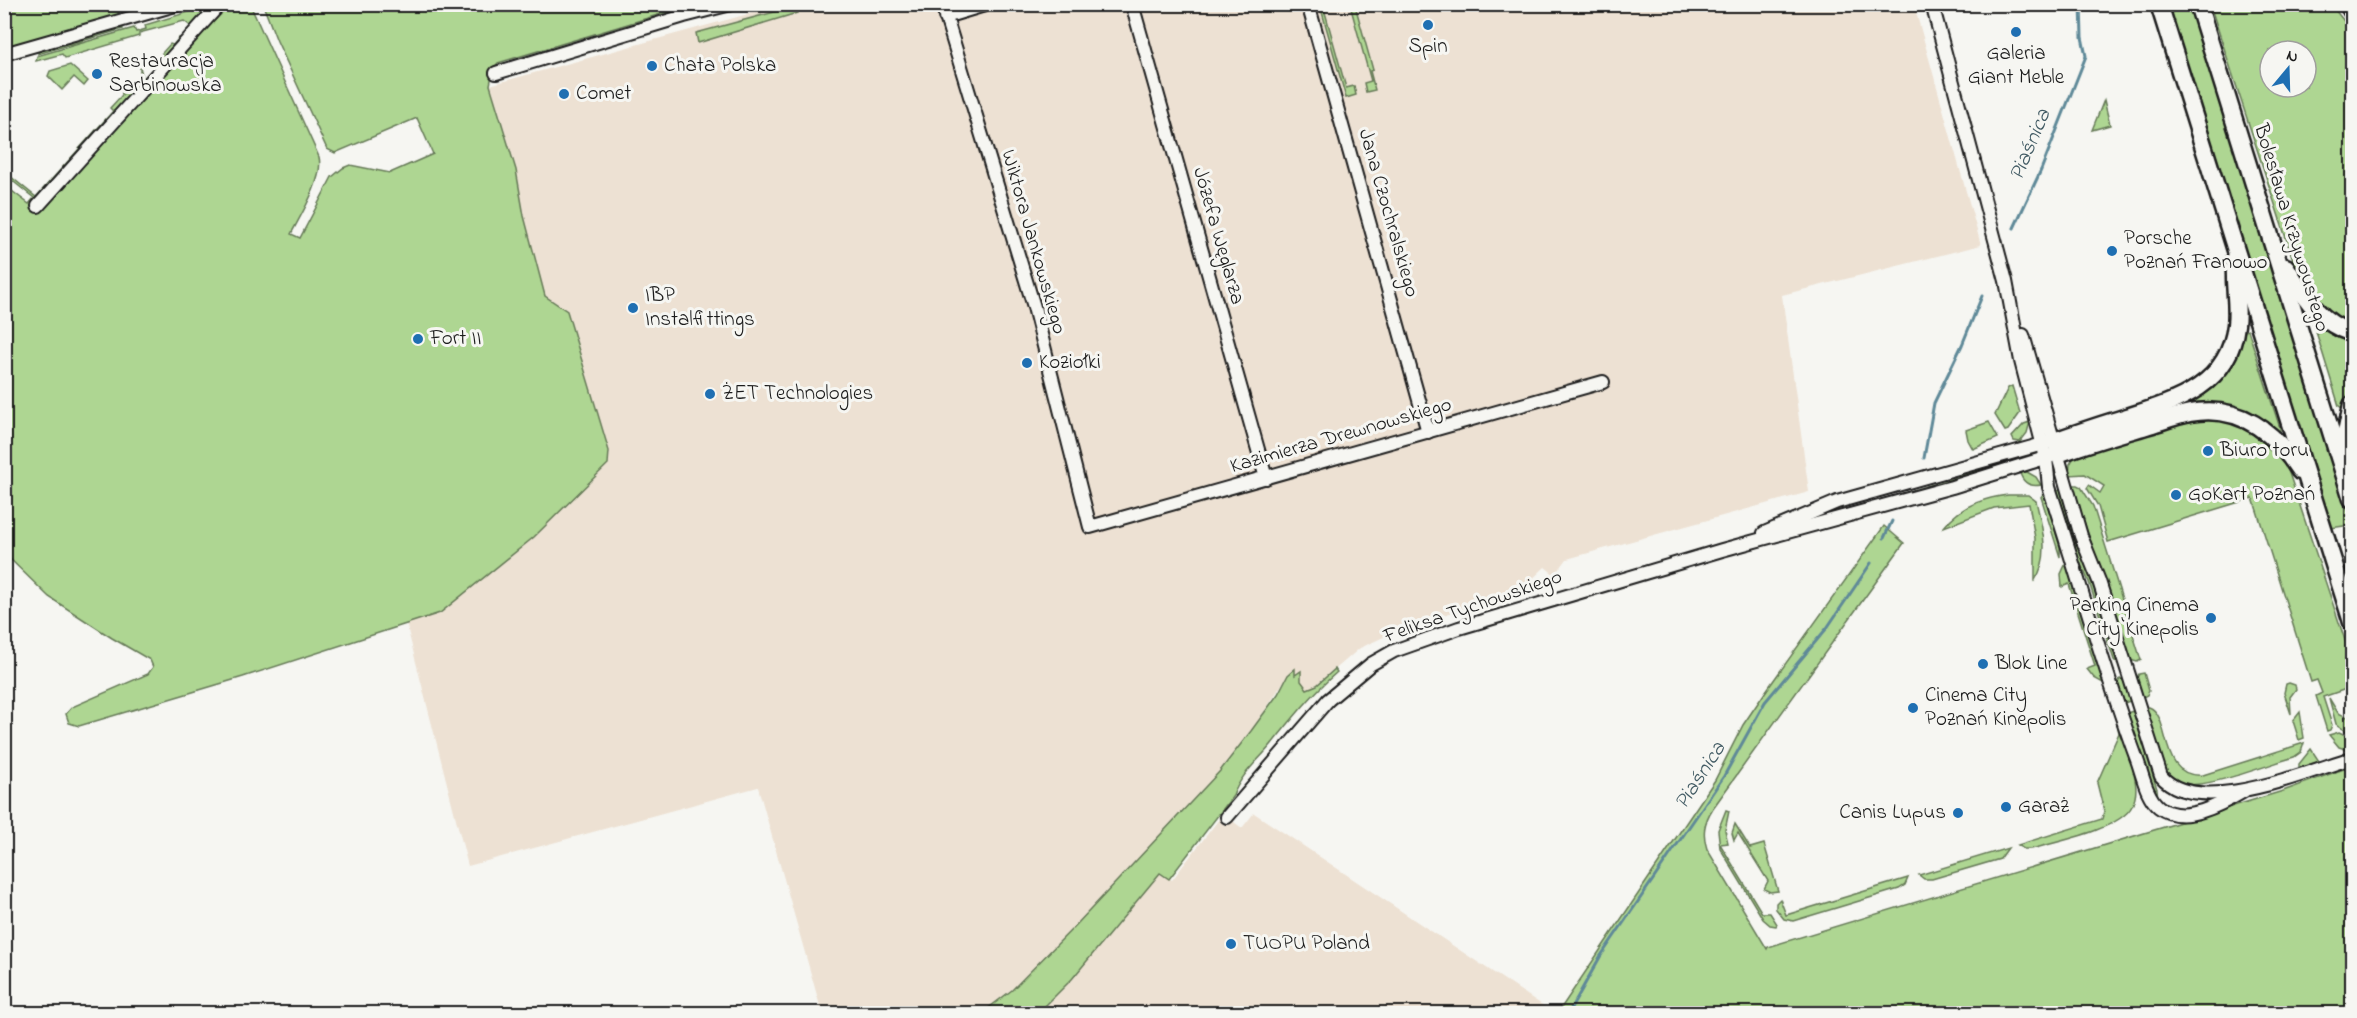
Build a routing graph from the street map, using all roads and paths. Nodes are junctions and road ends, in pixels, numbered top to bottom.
1 (179, 4) edge
2 (220, 4) edge
3 (731, 4) edge
4 (942, 4) edge
5 (988, 4) edge
6 (1132, 4) edge
7 (1308, 4) edge
8 (1932, 4) edge
9 (2159, 4) edge
10 (2198, 4) edge
11 (2345, 4) edge
12 (2352, 16) edge
13 (945, 17) junction
14 (4, 54) edge
15 (496, 73) dead end
16 (38, 206) dead end
17 (2274, 249) junction
18 (2237, 250) junction
19 (2010, 297) junction
20 (2352, 333) edge
21 (1603, 382) dead end
22 (2352, 405) edge
23 (1428, 432) junction
24 (2050, 449) junction
25 (1266, 478) junction
26 (2311, 491) junction
27 (2350, 491) edge
28 (1860, 496) junction
29 (1867, 512) junction
30 (1090, 527) joint
31 (1722, 550) junction
32 (2352, 622) edge
33 (2352, 758) edge
34 (2244, 791) junction
35 (1227, 818) dead end

1 - 14 street
2 - 16 street
3 - 15 street
4 - 13 street, Wiktora Jankowskiego
5 - 13 street
6 - 25 street, Józefa Węglarza
7 - 23 street, Jana Czochralskiego
8 - 19 street
9 - 18 main road
10 - 17 main road, Bolesława Krzywoustego
11 - 12 street
13 - 30 street, Wiktora Jankowskiego
17 - 20 main road
17 - 27 main road, Bolesława Krzywoustego
18 - 24 main road
18 - 26 main road
19 - 24 street
19 - 24 street
21 - 23 street, Kazimierza Drewnowskiego
22 - 27 main road
23 - 25 street, Kazimierza Drewnowskiego
24 - 26 main road
24 - 28 street, Feliksa Tychowskiego
24 - 29 street, Feliksa Tychowskiego
24 - 34 street
24 - 34 street
25 - 30 street, Kazimierza Drewnowskiego
26 - 32 main road
28 - 29 street
28 - 31 street, Feliksa Tychowskiego
29 - 31 street, Feliksa Tychowskiego
31 - 35 street, Feliksa Tychowskiego
33 - 34 street

